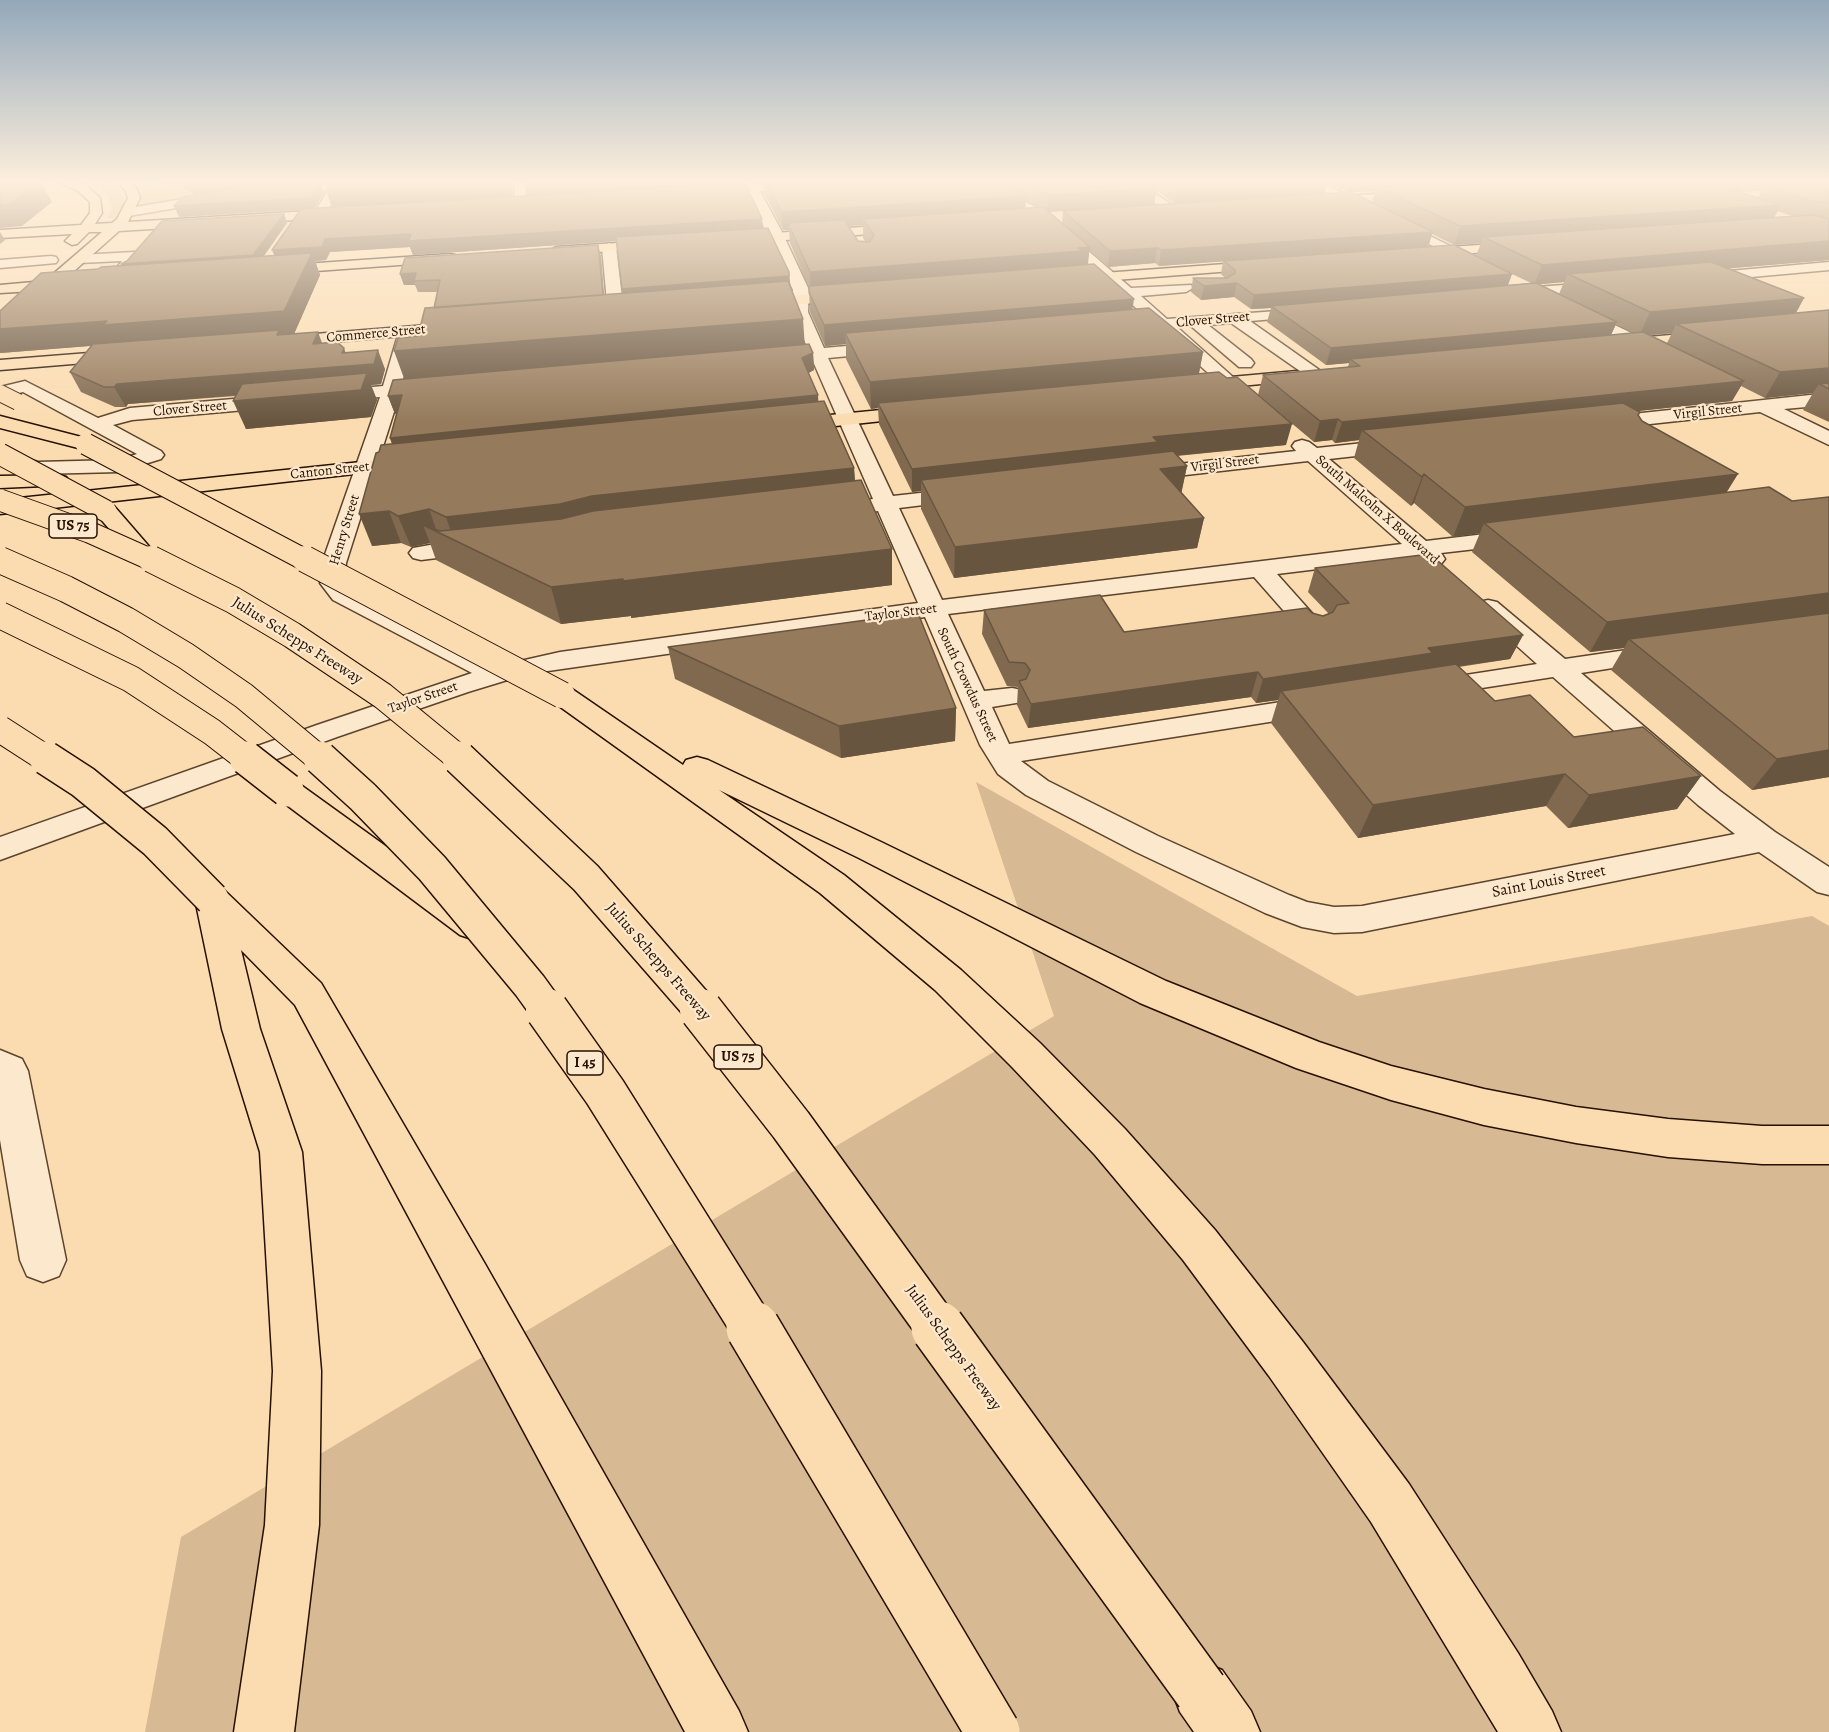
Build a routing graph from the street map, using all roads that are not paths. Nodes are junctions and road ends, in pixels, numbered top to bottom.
1 (40, 261) edge
2 (50, 261) edge
3 (78, 261) edge
4 (133, 261) edge
5 (270, 261) edge
6 (413, 261) edge
7 (609, 261) edge
8 (788, 261) edge
9 (1089, 261) edge
10 (1481, 261) edge
11 (0, 264) edge
12 (1279, 264) edge
13 (1829, 266) edge
14 (1202, 269) junction
15 (263, 271) joint
16 (127, 275) edge
17 (1106, 276) junction
18 (1678, 279) edge
19 (1051, 281) edge
20 (88, 283) edge
21 (1619, 284) edge
22 (1224, 285) edge
23 (46, 286) junction
24 (1186, 288) dead end
25 (2, 290) edge
26 (1536, 292) junction
27 (1125, 293) junction
28 (869, 294) edge
29 (1497, 295) edge
30 (801, 300) junction
31 (737, 305) edge
32 (1327, 310) edge
33 (1231, 312) junction
34 (635, 313) edge
35 (611, 315) joint
36 (1155, 319) junction
37 (1194, 321) junction
38 (476, 326) edge
39 (0, 328) edge
40 (1107, 329) edge
41 (406, 331) junction
42 (1735, 334) edge
43 (1638, 343) junction
44 (256, 344) edge
45 (909, 346) edge
46 (1599, 347) edge
47 (1231, 352) junction
48 (148, 353) edge
49 (818, 354) junction
50 (1198, 355) junction
51 (400, 357) junction
52 (71, 359) junction
53 (379, 359) dead end
54 (754, 359) edge
55 (1677, 362) edge
56 (1245, 363) dead end
57 (0, 365) edge
58 (1337, 372) edge
59 (1316, 374) junction
60 (0, 378) edge
61 (1229, 382) junction
62 (447, 386) edge
63 (1184, 386) edge
64 (391, 391) junction
65 (1735, 392) edge
66 (0, 393) edge
67 (1829, 399) edge
68 (1764, 406) junction
69 (942, 410) edge
70 (848, 419) junction
71 (0, 422) edge
72 (1801, 424) junction
73 (775, 426) edge
74 (1575, 426) edge
75 (92, 434) junction
76 (1829, 439) edge
77 (1421, 442) edge
78 (1312, 454) junction
79 (0, 455) edge
80 (1829, 459) edge
81 (436, 460) edge
82 (365, 467) junction
83 (1124, 476) edge
84 (0, 482) edge
85 (193, 485) junction
86 (988, 492) edge
87 (0, 500) edge
88 (886, 504) junction
89 (0, 507) edge
90 (840, 509) edge
91 (1546, 533) edge
92 (1422, 549) junction
93 (421, 553) dead end
94 (498, 553) edge
95 (145, 556) junction
96 (0, 560) edge
97 (1260, 569) junction
98 (1450, 574) edge
99 (1468, 589) edge
100 (932, 609) junction
101 (0, 615) edge
102 (1314, 630) edge
103 (1686, 650) edge
104 (1558, 667) junction
105 (495, 675) junction
106 (1399, 692) edge
107 (562, 695) junction
108 (1012, 696) dead end
109 (975, 701) junction
110 (1341, 702) edge
111 (0, 729) edge
112 (1001, 755) junction
113 (1764, 840) junction
114 (0, 849) edge
115 (1829, 883) edge
116 (212, 899) junction
117 (1334, 920) joint
118 (495, 942) junction
119 (0, 1067) edge
120 (1829, 1145) edge
121 (43, 1260) dead end
122 (264, 1732) edge
123 (718, 1732) edge
124 (993, 1732) edge
125 (1230, 1732) edge
126 (1531, 1732) edge

1 - 11 street
2 - 25 main road
3 - 23 main road
4 - 16 street
5 - 15 street
6 - 15 main road
7 - 35 street
8 - 30 street, South Crowdus Street
9 - 17 street, South Malcolm X Boulevard
10 - 26 street
12 - 14 main road
13 - 18 street
14 - 17 main road
14 - 22 street
17 - 19 main road
17 - 27 street, South Malcolm X Boulevard
20 - 23 main road
21 - 26 street
23 - 25 main road
23 - 39 main road
24 - 27 street
26 - 29 street
26 - 43 street
27 - 36 street, South Malcolm X Boulevard
28 - 30 main road
30 - 31 main road
30 - 49 street, South Crowdus Street
32 - 33 street, Clover Street
33 - 36 street
33 - 37 street, Clover Street
33 - 59 street
34 - 35 main road
36 - 37 street, Clover Street
36 - 40 street, Clover Street
36 - 50 street, South Malcolm X Boulevard
37 - 47 street
38 - 41 main road, Commerce Street
41 - 44 main road, Commerce Street
41 - 51 street, Henry Street
42 - 43 main road
43 - 46 main road
43 - 55 street
45 - 49 street
47 - 50 street
47 - 56 street
48 - 52 main road
49 - 54 street
49 - 70 street, South Crowdus Street
50 - 61 street, South Malcolm X Boulevard
51 - 53 street
51 - 64 street, Henry Street
52 - 57 main road
52 - 60 main road
58 - 59 main road
59 - 61 main road
61 - 63 main road
61 - 78 street, South Malcolm X Boulevard
62 - 64 street, Clover Street
64 - 75 street, Clover Street
64 - 82 street, Henry Street
65 - 68 street
66 - 75 street
67 - 68 street, Virgil Street
68 - 72 street
68 - 74 street, Virgil Street
69 - 70 main road
70 - 73 main road
70 - 88 street, South Crowdus Street
71 - 75 main road
72 - 76 street
72 - 80 street
75 - 79 street
75 - 107 main road, bridge
77 - 78 street, Virgil Street
78 - 83 street, Virgil Street
78 - 92 street, South Malcolm X Boulevard
79 - 95 main road, bridge
81 - 82 main road, Canton Street
82 - 85 main road, Canton Street
82 - 105 street, Henry Street
84 - 85 main road, Canton Street
85 - 89 main road, Canton Street
86 - 88 street
87 - 95 main road, Julius Schepps Freeway / US 75, bridge
88 - 90 street
88 - 100 street, South Crowdus Street
91 - 92 street, Taylor Street
92 - 97 street, Taylor Street
92 - 98 street, South Malcolm X Boulevard
93 - 94 street
95 - 125 main road, Julius Schepps Freeway / US 75, bridge
96 - 118 main road, I 45, bridge
97 - 100 street, Taylor Street
97 - 102 street
99 - 104 street
100 - 105 street, Taylor Street
100 - 109 street, South Crowdus Street
101 - 118 main road, bridge
103 - 104 street
104 - 106 street
104 - 113 street
105 - 114 street, Taylor Street
107 - 120 main road
107 - 126 main road
108 - 109 street
109 - 112 street, South Crowdus Street
110 - 112 street
111 - 116 main road, bridge
112 - 117 street, South Crowdus Street
113 - 115 street
113 - 117 street, Saint Louis Street
116 - 122 main road
116 - 123 main road
118 - 124 main road, I 45, bridge
119 - 121 street

